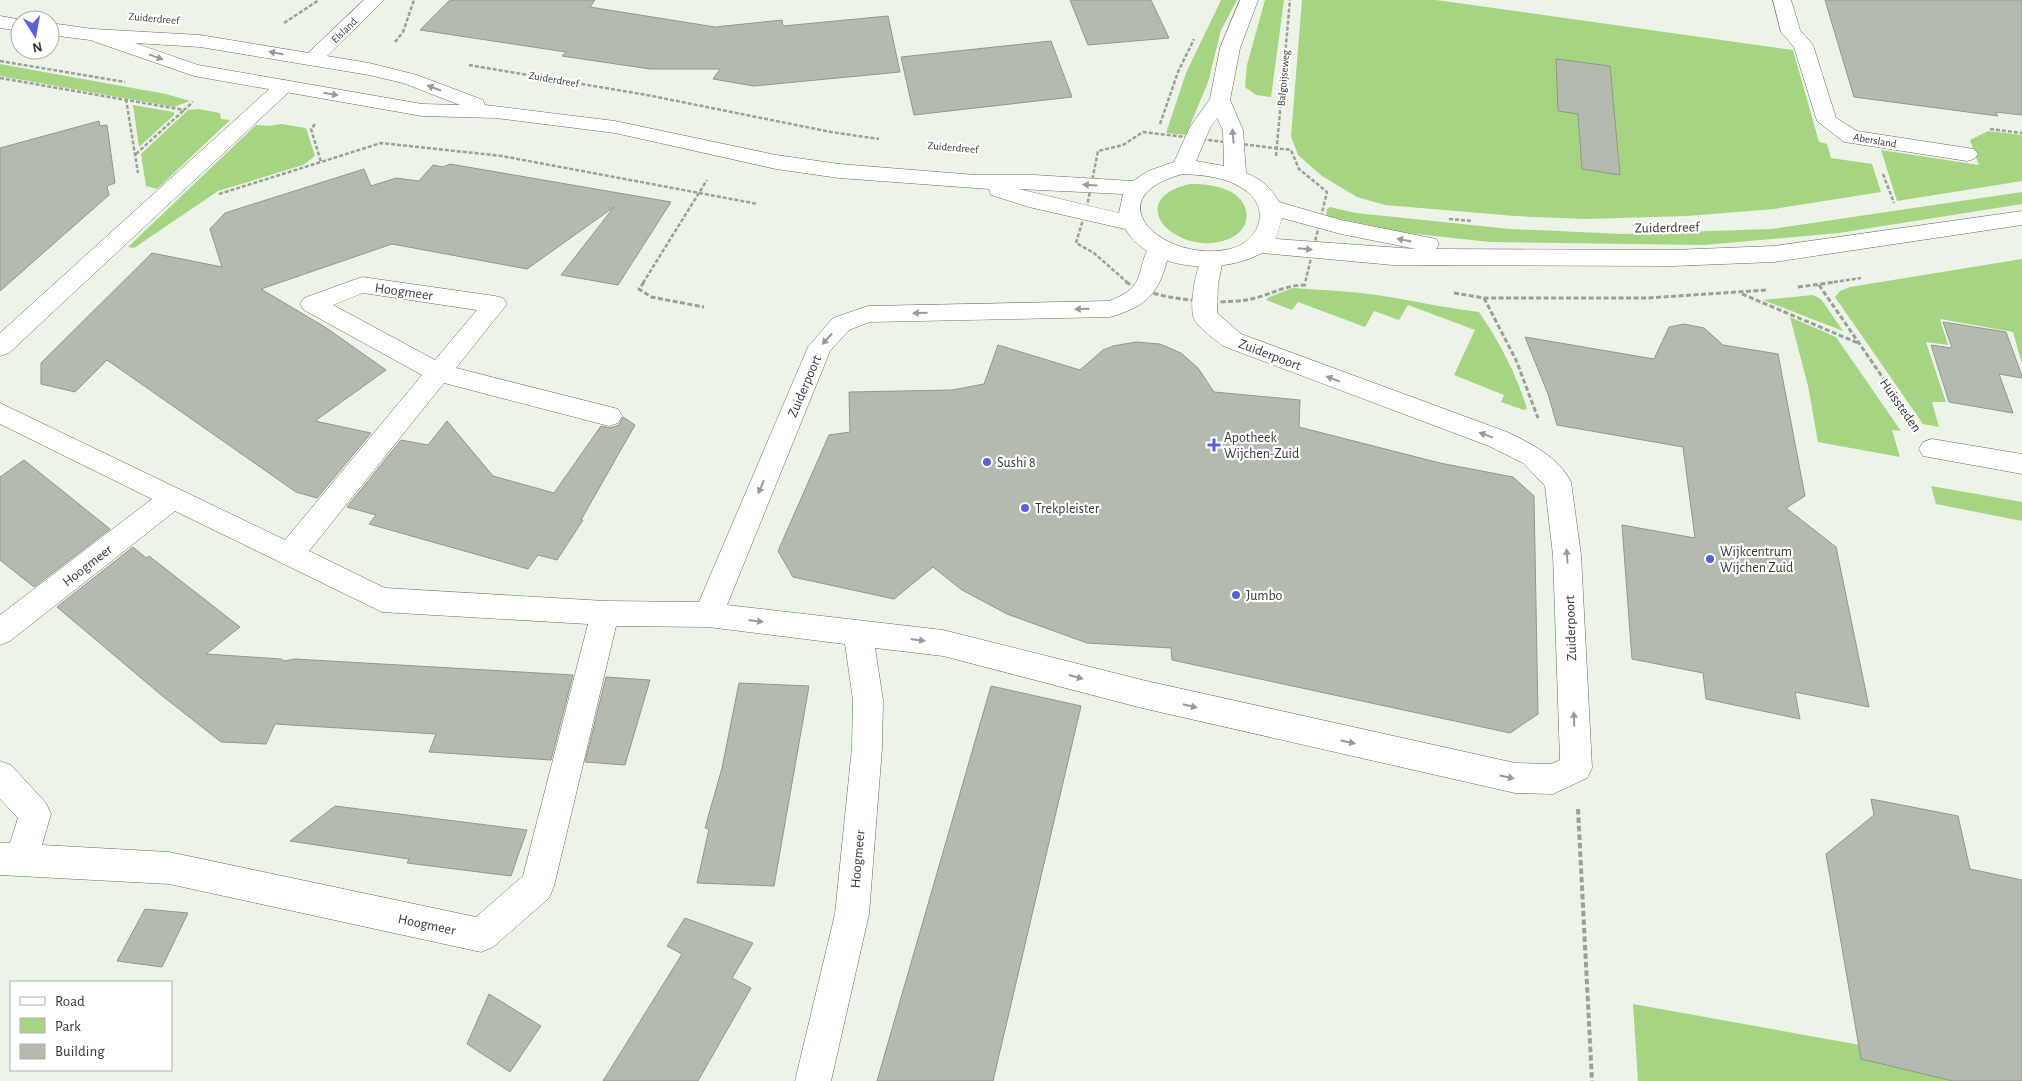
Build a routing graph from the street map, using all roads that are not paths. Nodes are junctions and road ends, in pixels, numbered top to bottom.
1 (376, 0) edge
2 (1249, 0) edge
3 (1782, 0) edge
4 (60, 30) edge
5 (93, 34) junction
6 (313, 59) junction
7 (284, 86) junction
8 (1220, 100) junction
9 (496, 112) junction
10 (1967, 154) dead end
11 (1183, 168) junction
12 (1235, 175) junction
13 (976, 182) junction
14 (1138, 188) junction
15 (1269, 207) junction
16 (2022, 218) edge
17 (1133, 223) junction
18 (1256, 245) junction
19 (1159, 248) junction
20 (1486, 255) junction
21 (1212, 260) junction
22 (0, 347) edge
23 (439, 373) junction
24 (0, 413) edge
25 (609, 416) dead end
26 (1932, 449) road end
27 (2022, 464) edge
28 (173, 498) junction
29 (290, 554) junction
30 (605, 614) junction
31 (708, 615) junction
32 (0, 632) edge
33 (858, 633) junction
34 (0, 776) edge
35 (11, 859) edge
36 (813, 1081) edge

1 - 6 street, Elsland
2 - 8 street
3 - 10 street, Abersland
4 - 5 street, Zuiderdreef
6 -> 5 street, Zuiderdreef
5 -> 7 street, Zuiderdreef
6 - 7 street, Elsland
9 -> 6 street, Zuiderdreef
7 -> 9 street, Zuiderdreef
7 - 22 street
8 - 11 street
12 -> 8 street
9 - 13 street, Zuiderdreef
11 - 12 street
11 - 14 street
12 - 15 street
14 -> 13 street, Zuiderdreef
13 - 17 street, Zuiderdreef
14 - 17 street
15 - 18 street
20 -> 15 street
16 - 20 street
17 - 19 street
18 -> 20 street
18 - 21 street
19 - 21 street
19 -> 31 street, Zuiderpoort
33 -> 21 street, Zuiderpoort
23 - 23 street, Hoogmeer
23 - 25 street, Hoogmeer
23 - 29 street, Hoogmeer
24 - 28 street
26 - 27 street
28 - 29 street
28 - 32 street, Hoogmeer
29 - 30 street
30 - 31 street
30 - 35 street, Hoogmeer
31 -> 33 street
33 - 36 street, Hoogmeer
34 - 35 street, Hoogmeer

